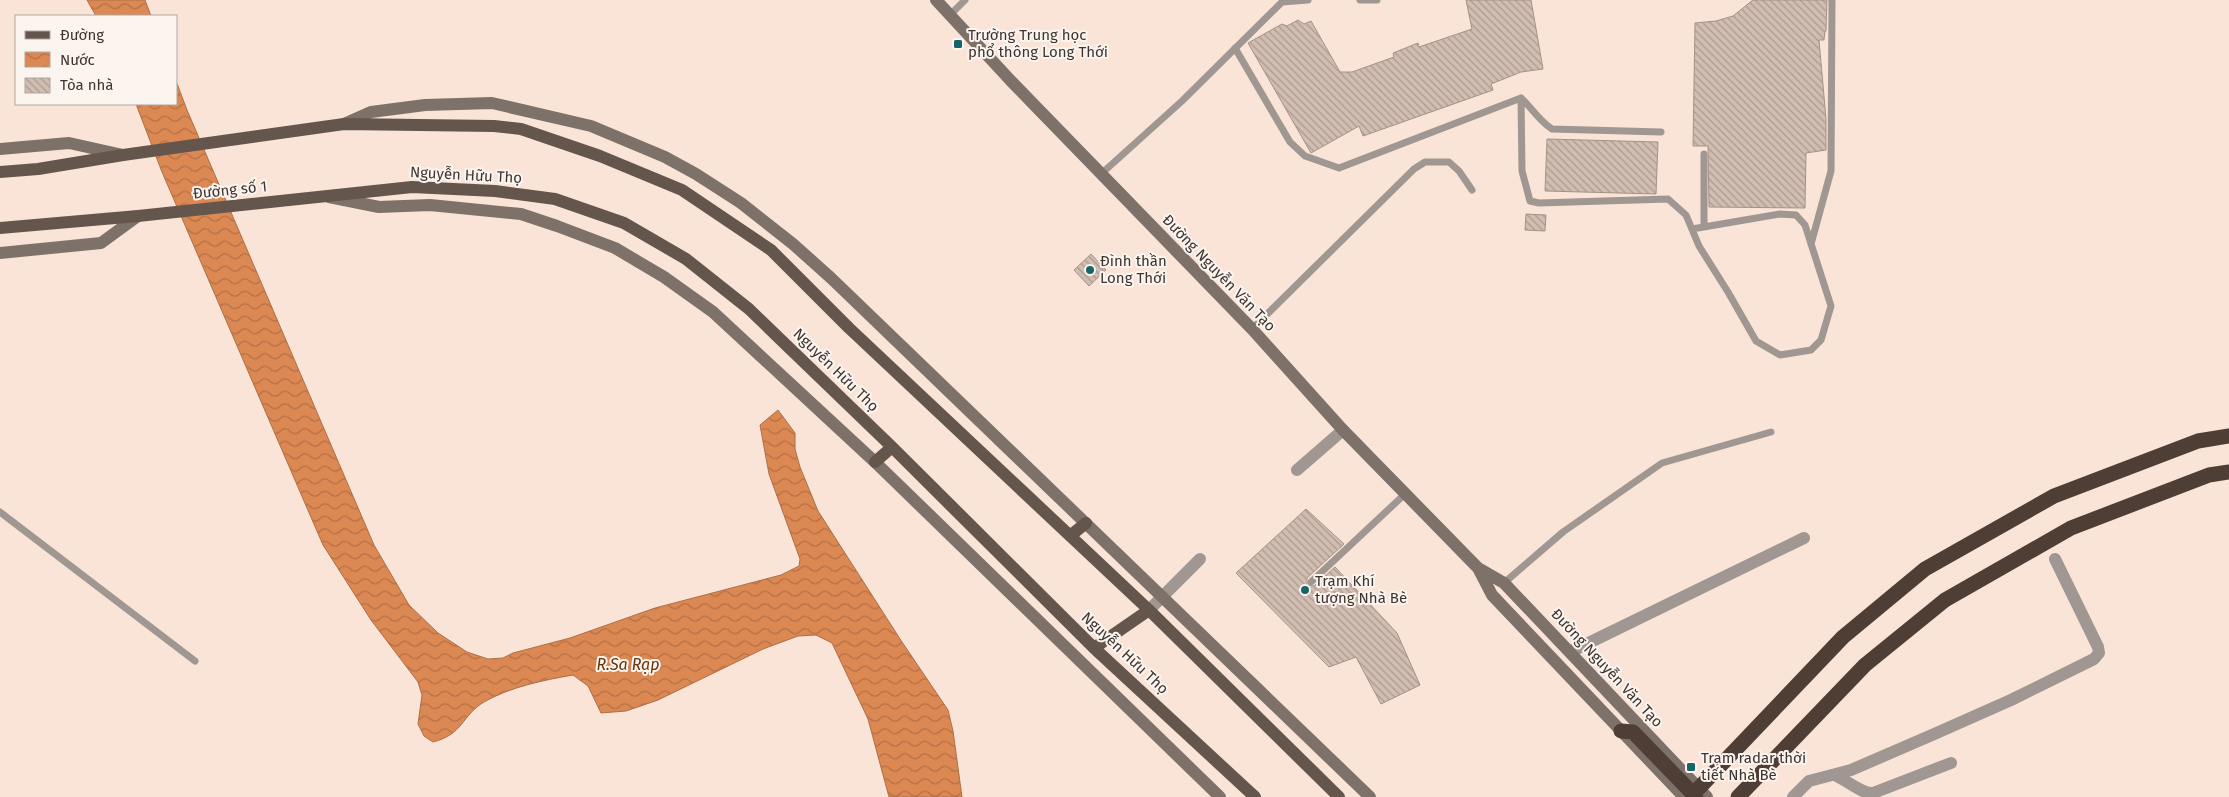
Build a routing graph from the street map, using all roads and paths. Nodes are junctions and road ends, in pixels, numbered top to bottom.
1 (936, 0) edge
2 (965, 0) edge
3 (1308, 0) edge
4 (1360, 0) edge
5 (1377, 0) edge
6 (1832, 0) edge
7 (950, 15) junction
8 (1235, 48) junction
9 (1521, 98) junction
10 (344, 124) junction
11 (1661, 132) dead end
12 (0, 150) edge
13 (1704, 154) dead end
14 (123, 155) junction
15 (0, 172) edge
16 (1101, 174) junction
17 (1472, 190) dead end
18 (325, 196) junction
19 (138, 216) junction
20 (1704, 227) junction
21 (0, 228) edge
22 (1692, 229) junction
23 (1811, 244) junction
24 (0, 253) edge
25 (1252, 329) junction
26 (1343, 430) junction
27 (1770, 432) dead end
28 (2229, 436) edge
29 (892, 447) junction
30 (875, 462) junction
31 (1297, 470) dead end
32 (2229, 472) edge
33 (1406, 493) junction
34 (0, 512) edge
35 (1086, 523) junction
36 (1070, 536) junction
37 (1804, 538) dead end
38 (1200, 559) dead end
39 (2056, 559) dead end
40 (1478, 568) junction
41 (1311, 582) dead end
42 (1504, 583) junction
43 (1163, 596) junction
44 (1148, 610) junction
45 (1094, 648) junction
46 (1570, 652) junction
47 (195, 661) dead end
48 (1621, 731) joint
49 (1951, 763) dead end
50 (1835, 775) junction
51 (1695, 795) edge
52 (1220, 797) edge
53 (1255, 797) edge
54 (1339, 797) edge
55 (1370, 797) edge
56 (1738, 797) edge
57 (1793, 797) edge

1 - 7 main road, Đường Nguyễn Văn Tạo
2 - 7 lane
3 - 8 lane
4 - 5 lane
6 - 23 lane
7 - 16 main road, Đường Nguyễn Văn Tạo
8 - 9 lane
8 - 16 lane
9 - 11 lane
9 - 22 lane
10 - 14 main road
10 - 35 main road
10 - 36 main road
12 - 14 main road
13 - 20 lane
14 - 15 main road
16 - 25 main road, Đường Nguyễn Văn Tạo
17 - 25 lane
18 - 19 main road, Đường số 1
18 - 29 main road, Nguyễn Hữu Thọ
18 - 30 main road
19 - 21 main road
19 - 24 main road
20 - 22 lane
20 - 23 lane
22 - 23 lane
25 - 26 main road, Đường Nguyễn Văn Tạo
26 - 31 street
26 - 33 main road, Đường Nguyễn Văn Tạo
27 - 42 lane
28 - 51 highway
29 - 30 main road
29 - 45 main road, Nguyễn Hữu Thọ
30 - 52 main road
32 - 56 highway
33 - 40 main road, Đường Nguyễn Văn Tạo
33 - 41 lane
34 - 47 lane
35 - 36 main road
35 - 43 main road
36 - 44 main road
37 - 46 street
38 - 43 street
39 - 50 street
40 - 42 main road, Đường Nguyễn Văn Tạo
40 - 48 main road, Đường Nguyễn Văn Tạo
42 - 46 main road, Đường Nguyễn Văn Tạo
43 - 44 street
43 - 55 main road
44 - 45 main road
44 - 54 main road
45 - 53 main road, Nguyễn Hữu Thọ
46 - 51 main road, Đường Nguyễn Văn Tạo
48 - 51 highway
49 - 50 street
50 - 57 street

